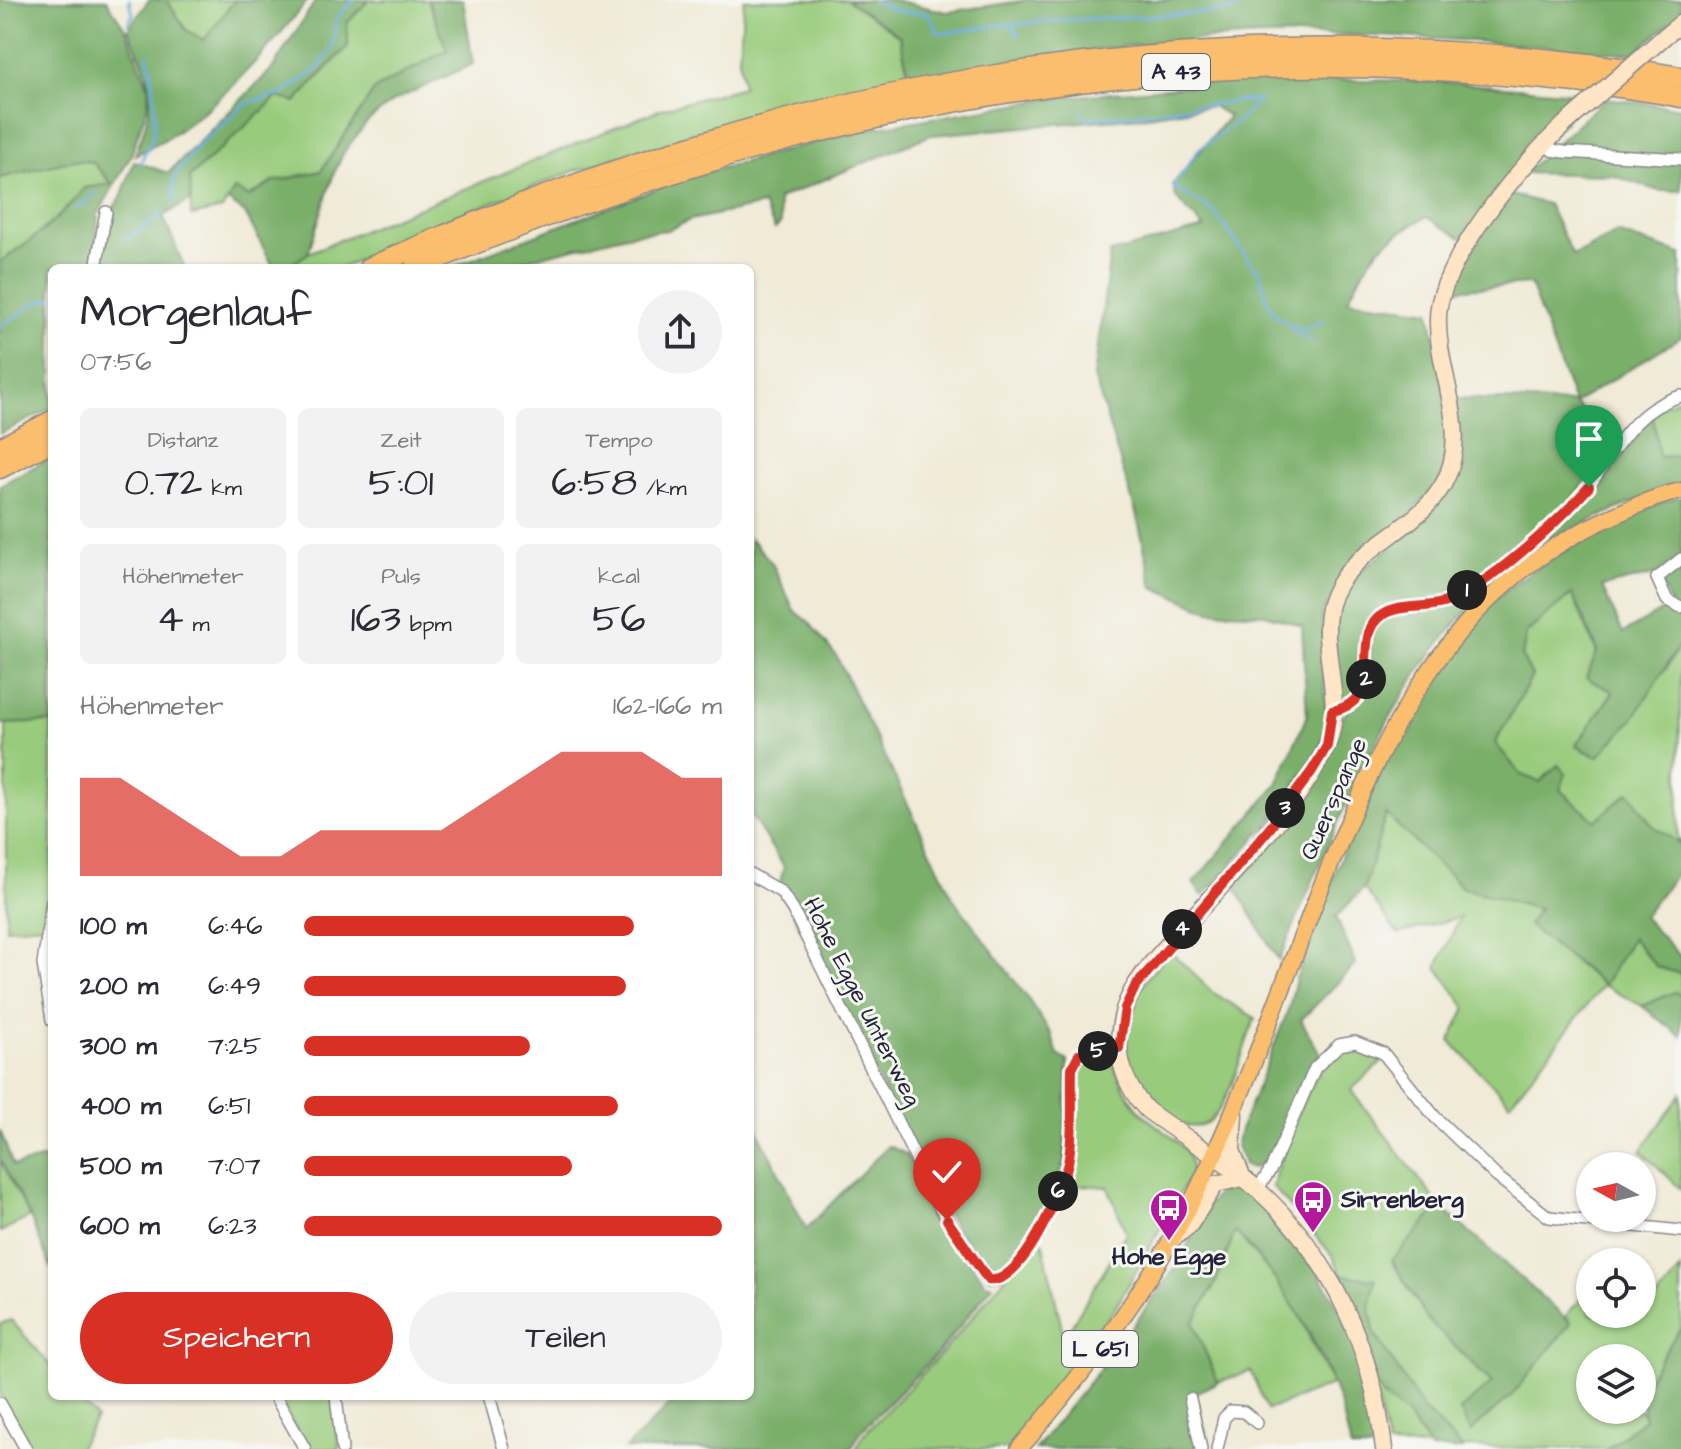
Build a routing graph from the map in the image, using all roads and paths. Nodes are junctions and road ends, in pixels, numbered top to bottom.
1 (1681, 23) edge
2 (1681, 77) edge
3 (1681, 97) edge
4 (1544, 143) junction
5 (1681, 159) edge
6 (106, 212) dead end
7 (97, 264) edge
8 (379, 264) edge
9 (425, 264) edge
10 (1681, 396) edge
11 (48, 423) edge
12 (48, 443) edge
13 (0, 448) edge
14 (0, 470) edge
15 (1681, 491) edge
16 (1681, 559) edge
17 (1681, 607) edge
18 (1332, 711) junction
19 (754, 876) edge
20 (48, 930) edge
21 (48, 995) edge
22 (1119, 1048) junction
23 (1235, 1101) junction
24 (1212, 1157) junction
25 (1243, 1178) junction
26 (1257, 1190) junction
27 (1681, 1231) edge
28 (1169, 1242) junction
29 (1190, 1399) dead end
30 (277, 1400) edge
31 (336, 1400) edge
32 (490, 1400) edge
33 (0, 1403) edge
34 (1257, 1423) dead end
35 (26, 1449) edge
36 (305, 1449) edge
37 (342, 1449) edge
38 (504, 1449) edge
39 (1019, 1449) edge
40 (1201, 1449) edge
41 (1217, 1449) edge
42 (1384, 1449) edge

1 - 4 street, bridge
2 - 8 highway, A 43
3 - 9 highway, A 43
4 - 5 street
4 - 18 street
6 - 7 street
10 - 18 street
11 - 13 highway
12 - 14 highway
15 - 23 main road, Querspange / L 651
16 - 17 street
18 - 22 street
19 - 22 street, Hohe Egge Unterweg
20 - 21 street
22 - 24 street
23 - 24 main road, Querspange / L 651
23 - 25 street
24 - 25 street
24 - 28 main road, L 651
25 - 26 street
25 - 28 street
26 - 27 street
26 - 42 street
28 - 39 main road, L 651
29 - 40 street
30 - 36 street
31 - 37 street
32 - 38 street
33 - 35 street
34 - 41 street

